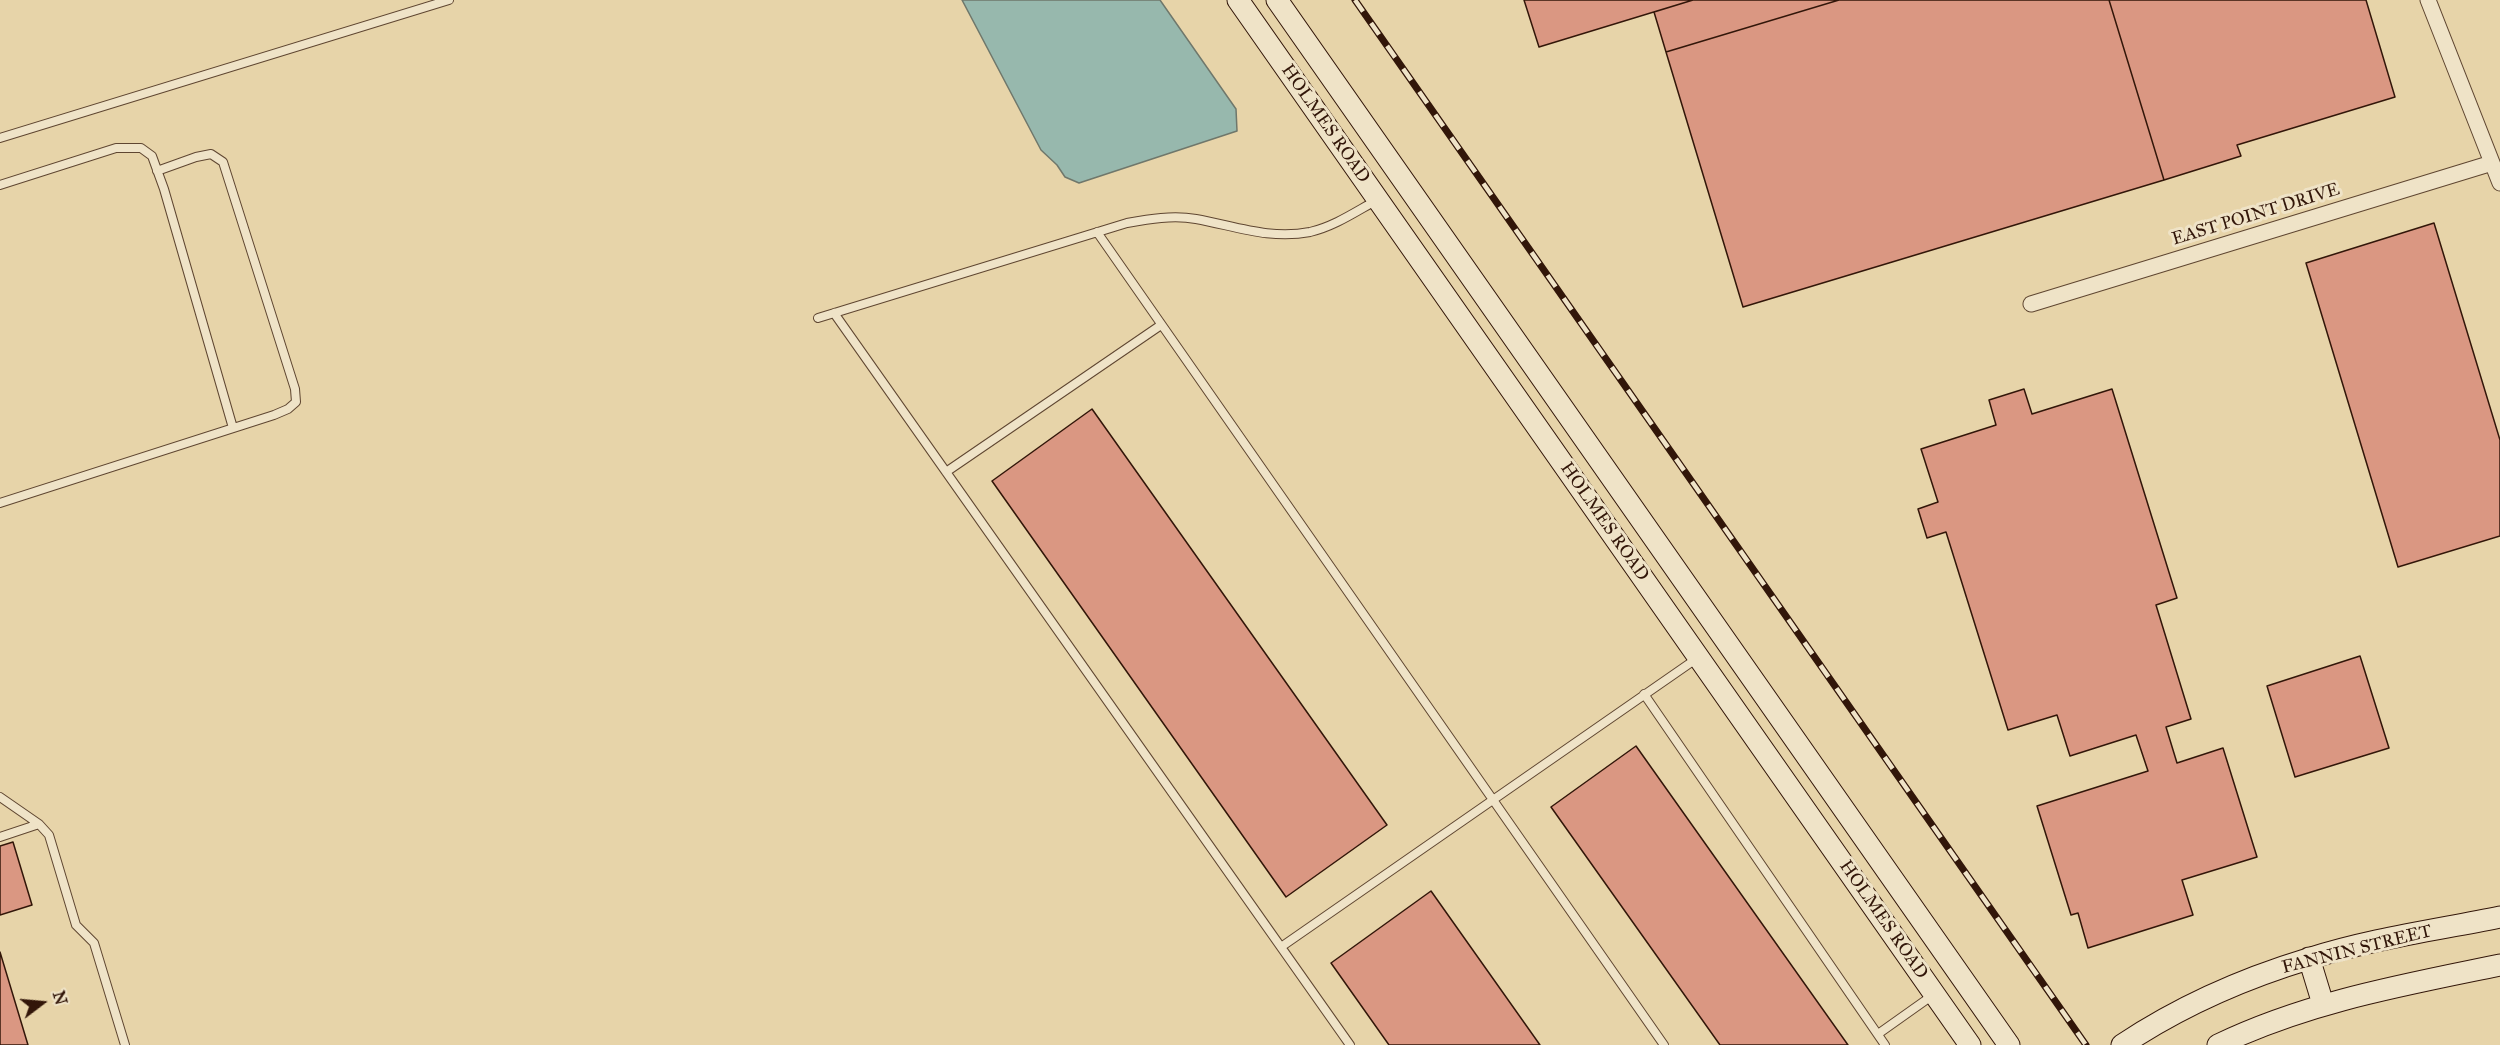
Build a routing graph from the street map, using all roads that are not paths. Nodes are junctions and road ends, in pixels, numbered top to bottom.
1 (449, 0) edge
2 (1238, 0) edge
3 (1277, 0) edge
4 (2428, 0) edge
5 (0, 138) edge
6 (2492, 164) junction
7 (158, 171) junction
8 (1403, 179) junction
9 (2500, 183) edge
10 (0, 185) edge
11 (1378, 199) junction
12 (1097, 232) junction
13 (2031, 304) dead end
14 (834, 313) junction
15 (818, 318) dead end
16 (1161, 325) junction
17 (233, 428) junction
18 (946, 472) junction
19 (0, 503) edge
20 (1725, 640) junction
21 (1699, 657) junction
22 (1644, 694) junction
23 (0, 797) edge
24 (1493, 800) junction
25 (39, 824) junction
26 (0, 837) edge
27 (2500, 917) edge
28 (1281, 947) junction
29 (2310, 958) junction
30 (2500, 965) edge
31 (1935, 994) junction
32 (2323, 1004) junction
33 (1878, 1034) junction
34 (125, 1045) edge
35 (1350, 1045) edge
36 (1664, 1045) edge
37 (1886, 1045) edge
38 (1970, 1045) edge
39 (2009, 1045) edge
40 (2122, 1045) edge
41 (2218, 1045) edge

1 - 5 lane
2 - 11 main road, HOLMES ROAD
3 - 8 main road, HOLMES ROAD
4 - 6 street
6 - 9 street
6 - 13 street, EAST POINT DRIVE
7 - 10 lane
7 - 17 lane
7 - 17 lane
8 - 11 main road
8 - 20 main road, HOLMES ROAD
11 - 12 lane
11 - 21 main road, HOLMES ROAD
12 - 14 lane
12 - 16 lane
14 - 15 lane
14 - 18 lane
16 - 18 lane
16 - 24 lane
17 - 19 lane
18 - 28 lane
20 - 21 main road
20 - 39 main road, HOLMES ROAD
21 - 22 lane
21 - 31 main road, HOLMES ROAD
22 - 24 lane
22 - 33 lane
23 - 25 lane
24 - 28 lane
24 - 36 lane
25 - 26 lane
25 - 34 lane
27 - 29 main road, FANNIN STREET
28 - 35 lane
29 - 32 main road
29 - 40 main road, FANNIN STREET
30 - 32 main road
31 - 33 lane
31 - 38 main road, HOLMES ROAD
32 - 41 main road
33 - 37 lane

